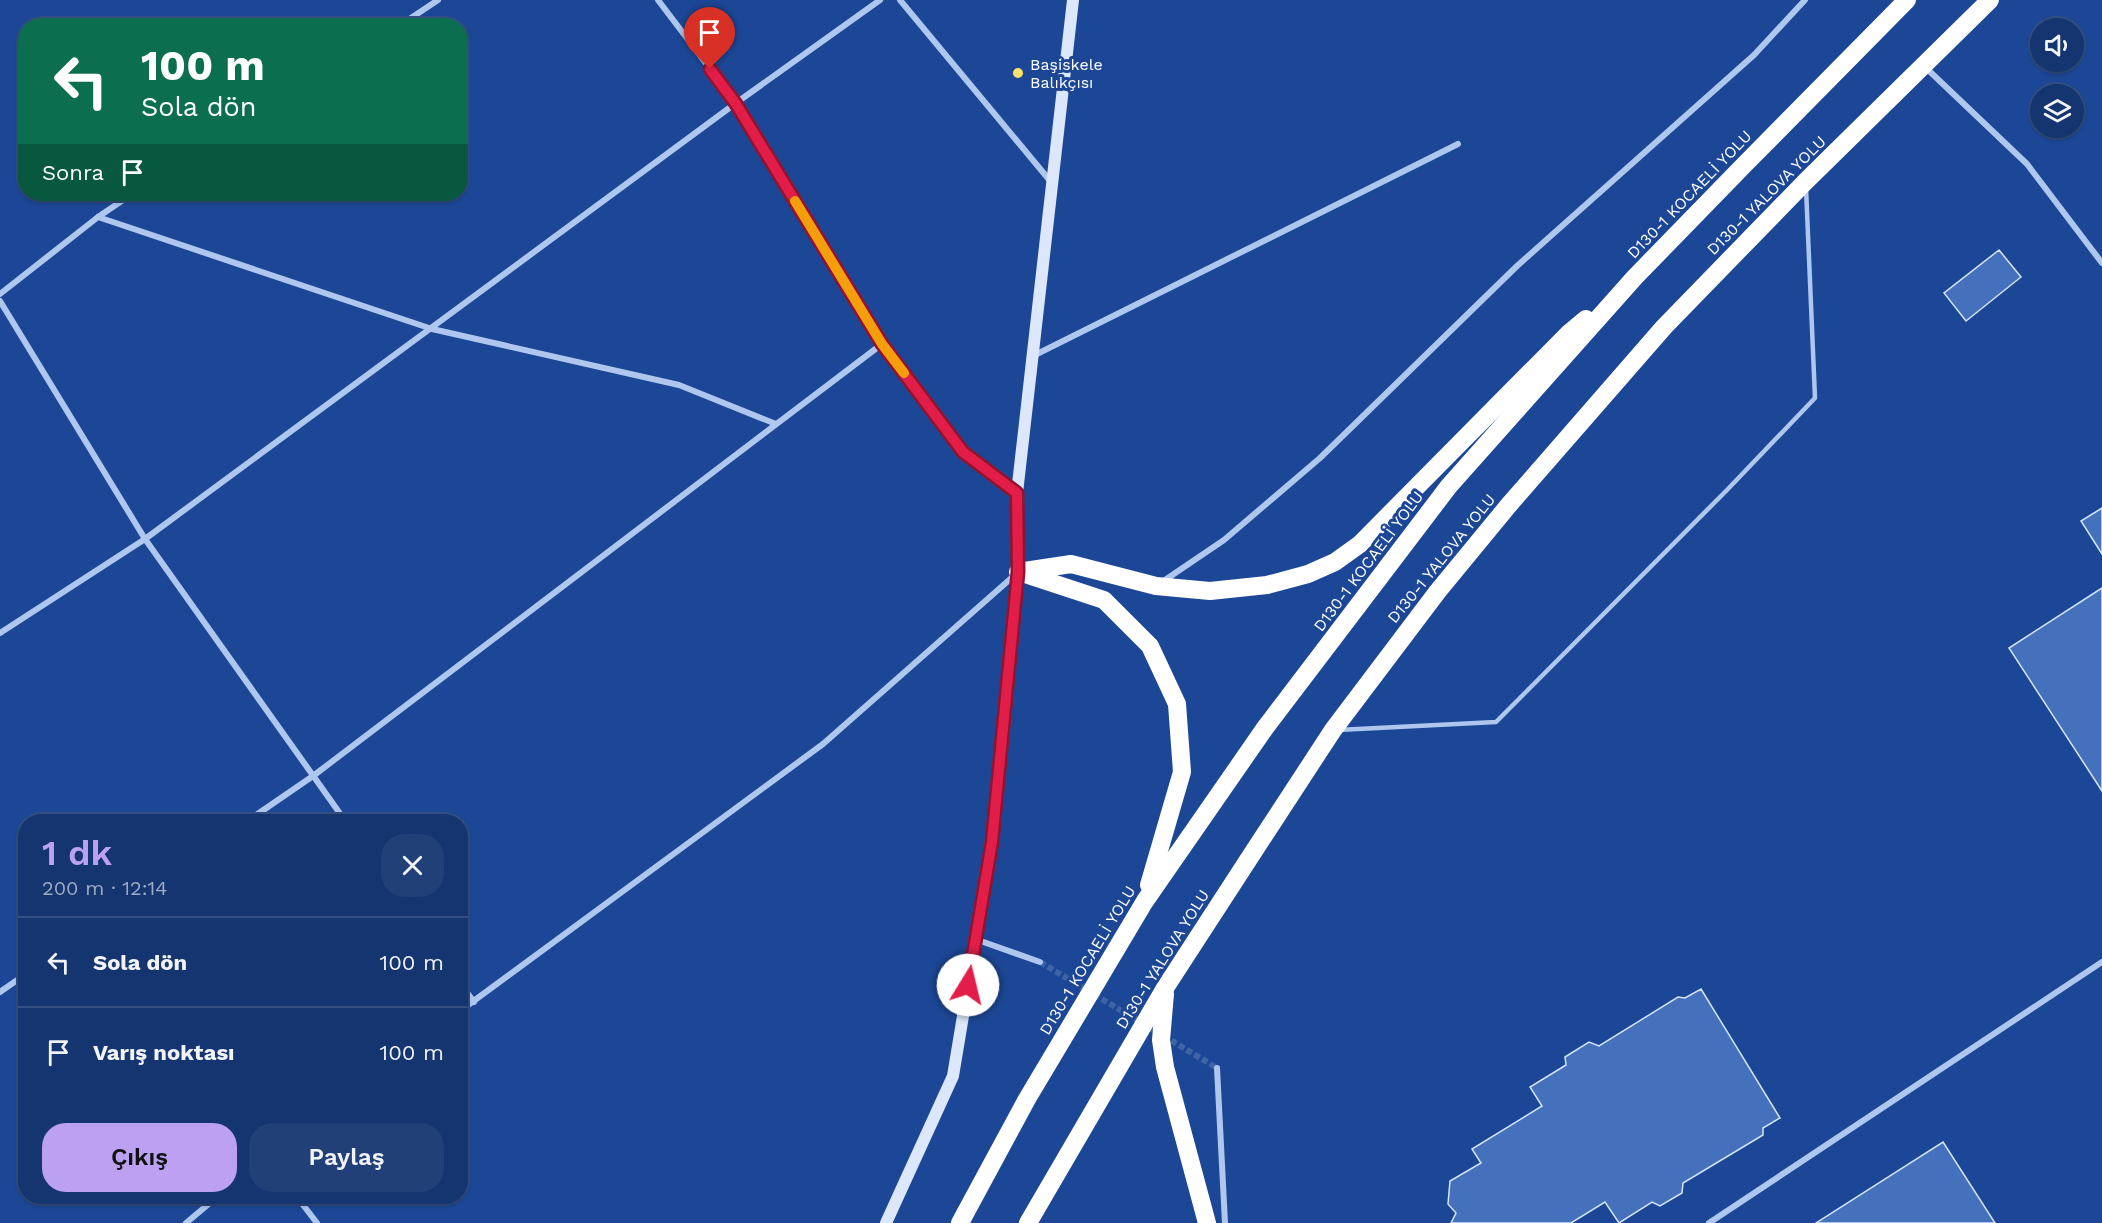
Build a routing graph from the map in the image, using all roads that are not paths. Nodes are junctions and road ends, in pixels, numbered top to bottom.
1 (438, 0) edge
2 (658, 0) edge
3 (880, 0) edge
4 (900, 0) edge
5 (1073, 0) edge
6 (1805, 0) edge
7 (1908, 0) edge
8 (1990, 0) edge
9 (411, 18) edge
10 (1924, 65) junction
11 (736, 104) junction
12 (1458, 144) dead end
13 (1806, 181) junction
14 (1052, 183) junction
15 (122, 201) edge
16 (98, 217) junction
17 (2102, 263) edge
18 (1635, 278) junction
19 (0, 294) edge
20 (0, 301) edge
21 (432, 329) junction
22 (882, 344) junction
23 (1032, 357) junction
24 (776, 424) junction
25 (1017, 493) junction
26 (145, 539) junction
27 (1018, 572) junction
28 (1156, 586) junction
29 (0, 633) edge
30 (1333, 730) junction
31 (314, 776) junction
32 (258, 814) edge
33 (340, 814) edge
34 (1145, 901) junction
35 (975, 939) junction
36 (1040, 962) tunnel mouth
37 (2102, 962) edge
38 (18, 980) edge
39 (1165, 988) junction
40 (0, 992) edge
41 (468, 994) edge
42 (474, 1002) junction
43 (468, 1006) edge
44 (1217, 1068) dead end
45 (209, 1204) edge
46 (302, 1204) edge
47 (186, 1223) edge
48 (317, 1223) edge
49 (886, 1223) edge
50 (960, 1223) edge
51 (1028, 1223) edge
52 (1207, 1223) edge
53 (1225, 1223) edge
54 (1709, 1223) edge

1 - 9 street
2 - 11 street
3 - 11 street
4 - 14 street
5 - 14 main road
6 - 28 street
7 - 18 highway, D130-1 KOCAELİ YOLU
8 - 10 highway, D130-1 YALOVA YOLU
10 - 13 highway, D130-1 YALOVA YOLU
10 - 17 street
11 - 21 street
11 - 22 street
12 - 23 street
13 - 30 highway, D130-1 YALOVA YOLU
13 - 30 lane
14 - 23 main road
15 - 16 street
16 - 19 street
16 - 21 street
18 - 28 highway
18 - 34 highway, D130-1 KOCAELİ YOLU
20 - 26 street
21 - 24 street
21 - 26 street
22 - 24 street
22 - 25 street
23 - 25 main road
24 - 31 street
25 - 27 main road
26 - 29 street
26 - 31 street
27 - 28 highway
27 - 34 highway
27 - 35 main road
27 - 42 street
30 - 39 highway, D130-1 YALOVA YOLU
31 - 32 street
31 - 33 street
34 - 50 highway, D130-1 KOCAELİ YOLU
35 - 36 street
35 - 49 main road
37 - 54 street
38 - 40 street
39 - 51 highway, D130-1 YALOVA YOLU
39 - 52 highway
41 - 42 street
42 - 43 street
44 - 53 street
45 - 47 street
46 - 48 street

